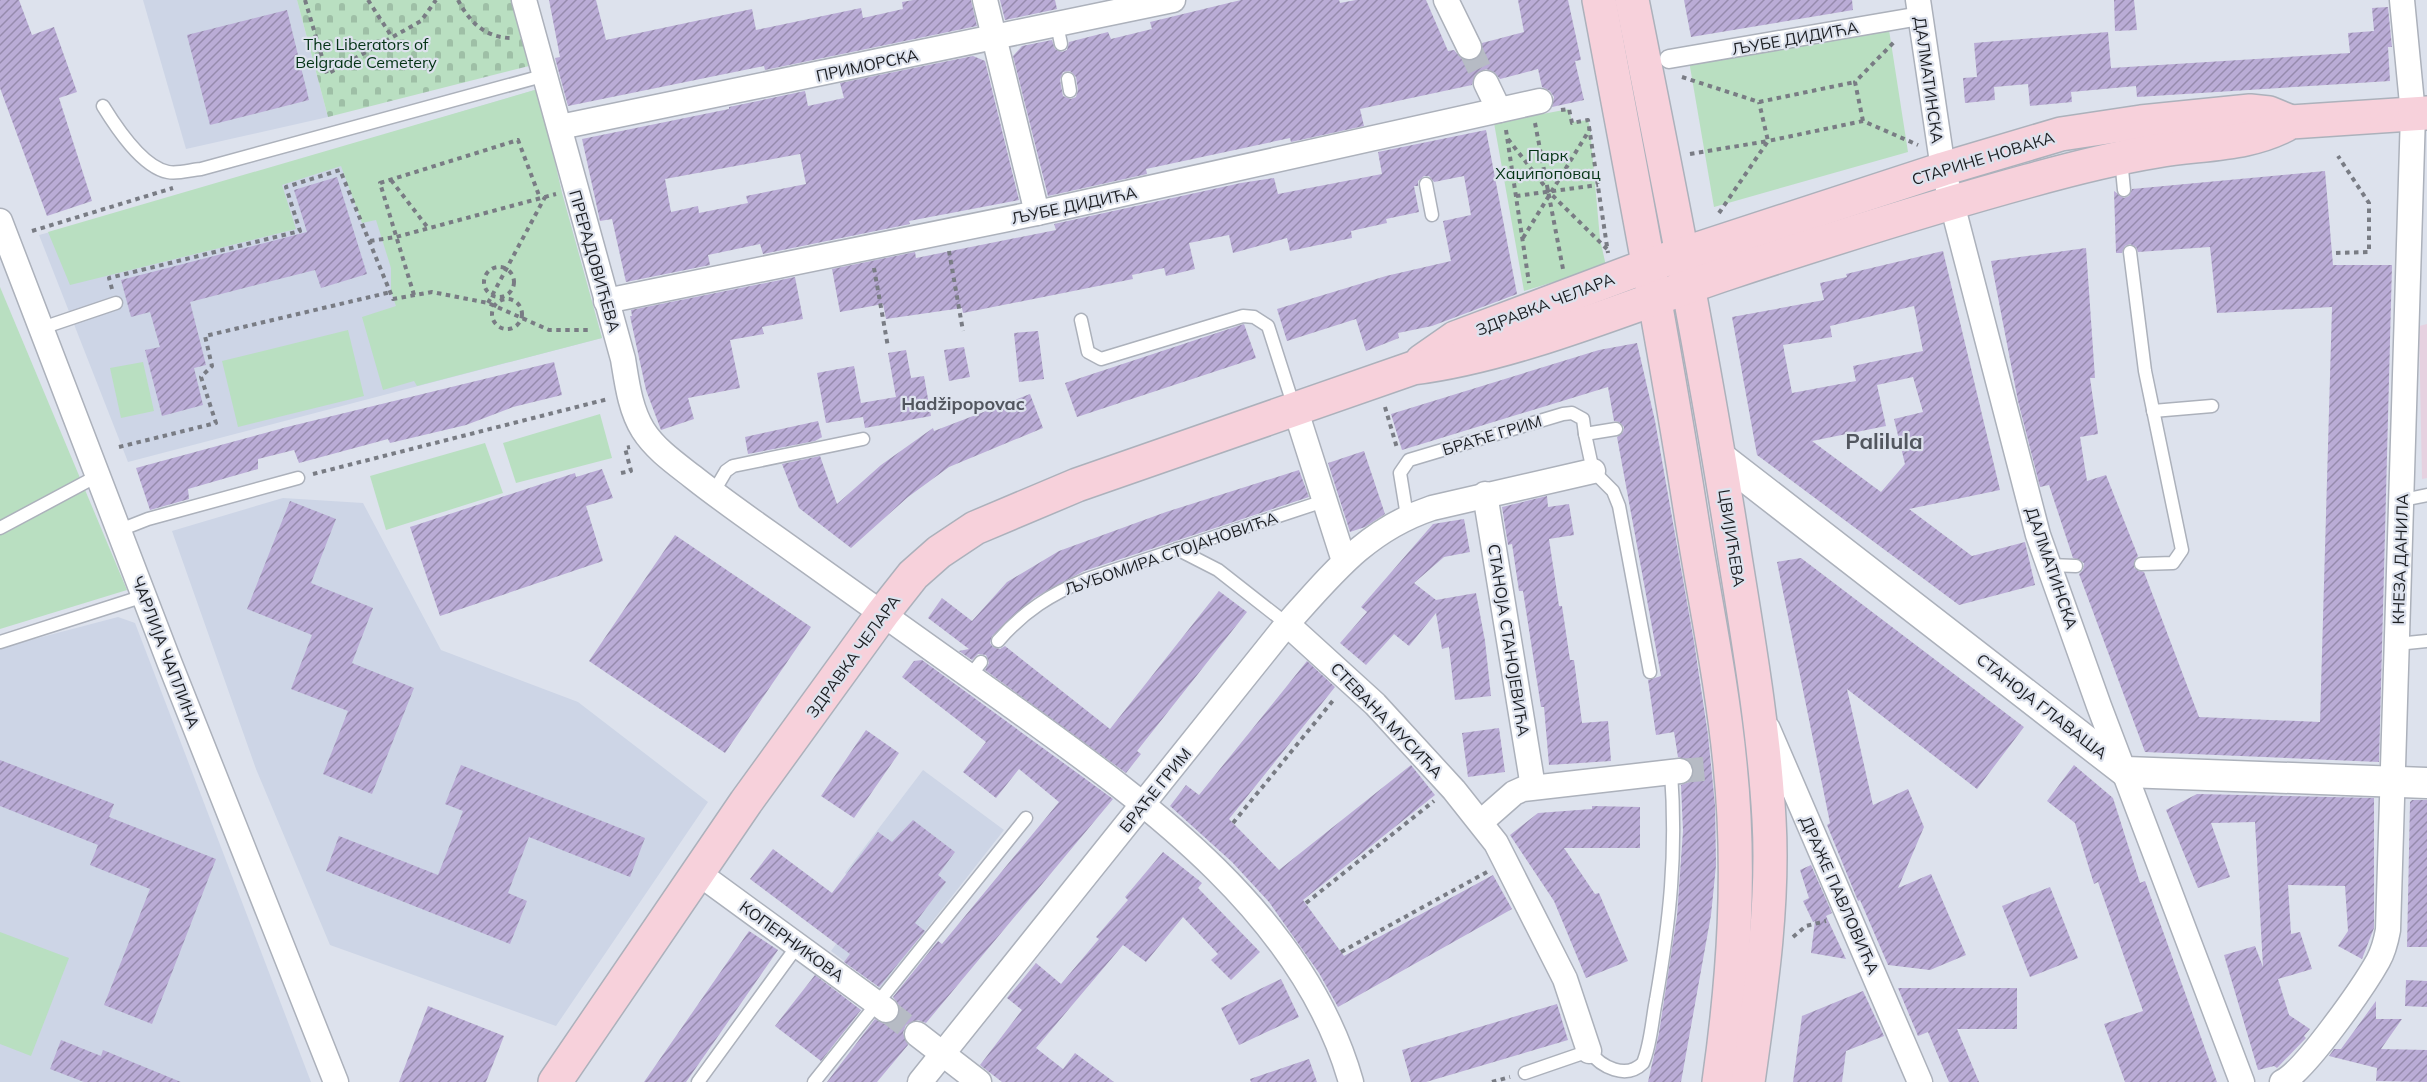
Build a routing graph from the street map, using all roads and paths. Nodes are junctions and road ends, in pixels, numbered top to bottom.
1 (305, 0) edge
2 (368, 0) edge
3 (436, 0) edge
4 (458, 0) edge
5 (524, 0) edge
6 (985, 0) edge
7 (1173, 0) edge
8 (1446, 0) edge
9 (1599, 0) edge
10 (1632, 0) edge
11 (2402, 0) edge
12 (1919, 8) edge
13 (392, 37) junction
14 (519, 38) dead end
15 (993, 39) junction
16 (1469, 47) tunnel mouth
17 (1671, 67) joint
18 (546, 75) junction
19 (1855, 82) junction
20 (1486, 83) tunnel mouth
21 (1760, 102) junction
22 (103, 106) dead end
23 (1536, 108) joint
24 (1499, 110) junction
25 (2420, 114) edge
26 (1588, 120) dead end
27 (1863, 121) junction
28 (2291, 122) junction
29 (560, 128) junction
30 (1590, 128) junction
31 (1768, 141) junction
32 (2338, 156) dead end
33 (1664, 158) junction
34 (2121, 158) junction
35 (1942, 162) junction
36 (201, 169) junction
37 (391, 180) junction
38 (1426, 184) dead end
39 (1598, 185) junction
40 (574, 189) junction
41 (2124, 190) dead end
42 (1550, 193) junction
43 (1516, 196) junction
44 (542, 198) junction
45 (1952, 204) junction
46 (1037, 213) junction
47 (1432, 216) dead end
48 (1717, 216) dead end
49 (0, 221) edge
50 (428, 228) junction
51 (945, 230) junction
52 (32, 231) dead end
53 (396, 237) junction
54 (1522, 239) junction
55 (370, 241) junction
56 (870, 246) junction
57 (2130, 252) dead end
58 (2336, 253) dead end
59 (1683, 254) junction
60 (1649, 265) junction
61 (507, 268) junction
62 (1564, 271) dead end
63 (1690, 287) junction
64 (391, 292) junction
65 (414, 295) junction
66 (492, 296) junction
67 (1655, 299) junction
68 (606, 301) junction
69 (116, 303) joint
70 (488, 303) junction
71 (494, 306) junction
72 (1533, 308) junction
73 (522, 318) junction
74 (1081, 320) dead end
75 (42, 328) junction
76 (600, 330) dead end
77 (963, 331) dead end
78 (888, 347) dead end
79 (1413, 368) junction
80 (629, 393) junction
81 (2212, 406) dead end
82 (1385, 407) dead end
83 (1295, 408) junction
84 (2153, 411) junction
85 (1616, 429) dead end
86 (1585, 434) junction
87 (863, 439) dead end
88 (637, 446) dead end
89 (119, 447) dead end
90 (1720, 457) junction
91 (1403, 466) junction
92 (1593, 471) junction
93 (621, 473) dead end
94 (99, 475) junction
95 (298, 478) joint
96 (713, 493) junction
97 (1485, 494) junction
98 (2427, 495) edge
99 (2403, 500) junction
100 (1324, 501) junction
101 (1407, 516) junction
102 (0, 528) edge
103 (120, 530) junction
104 (1177, 549) junction
105 (1344, 561) junction
106 (2141, 564) dead end
107 (2049, 565) junction
108 (2076, 566) dead end
109 (144, 596) junction
110 (883, 613) junction
111 (1287, 624) junction
112 (998, 641) dead end
113 (2427, 641) edge
114 (0, 642) edge
115 (2397, 644) junction
116 (1650, 672) dead end
117 (1350, 679) junction
118 (1758, 708) junction
119 (1675, 772) joint
120 (2126, 772) junction
121 (2393, 782) junction
122 (2427, 783) edge
123 (1451, 787) junction
124 (1533, 787) junction
125 (1144, 804) junction
126 (1026, 819) dead end
127 (1481, 822) junction
128 (1233, 823) dead end
129 (1506, 861) junction
130 (698, 872) junction
131 (1306, 903) dead end
132 (1830, 920) dead end
133 (1788, 941) dead end
134 (798, 945) junction
135 (1341, 952) dead end
136 (882, 1007) junction
137 (918, 1034) tunnel mouth
138 (1589, 1051) junction
139 (943, 1054) junction
140 (1525, 1073) dead end
141 (336, 1082) edge
142 (555, 1082) edge
143 (698, 1082) edge
144 (814, 1082) edge
145 (920, 1082) edge
146 (979, 1082) edge
147 (1351, 1082) edge
148 (1719, 1082) edge
149 (1748, 1082) edge
150 (1920, 1082) edge
151 (2242, 1082) edge
152 (2282, 1082) edge

1 - 13 path
2 - 13 path
3 - 13 path
4 - 14 path
5 - 18 street, ПРЕРАДОВИЋЕВА
6 - 15 street
7 - 15 street, ПРИМОРСКА
8 - 16 street
9 - 60 main road
10 - 33 main road, ЦВИЈИЋЕВА
11 - 25 street, КНЕЗА ДАНИЛА
12 - 17 street, ЉУБЕ ДИДИЋА
12 - 19 path
12 - 35 street, ДАЛМАТИНСКА
15 - 29 street, ПРИМОРСКА
15 - 46 street
17 - 21 path
18 - 29 street, ПРЕРАДОВИЋЕВА
18 - 36 lane
19 - 21 path
19 - 27 path
20 - 24 street
21 - 31 path
22 - 36 lane
23 - 24 street, ЉУБЕ ДИДИЋА
23 - 42 path
24 - 46 street, ЉУБЕ ДИДИЋА
25 - 28 main road, СТАРИНЕ НОВАКА
25 - 99 street, КНЕЗА ДАНИЛА
26 - 30 path
27 - 31 path
27 - 35 path
28 - 34 main road, СТАРИНЕ НОВАКА
28 - 35 main road, СТАРИНЕ НОВАКА
29 - 40 street, ПРЕРАДОВИЋЕВА
30 - 39 path
30 - 42 path
31 - 33 path
31 - 48 path
32 - 58 path
33 - 59 main road, ЦВИЈИЋЕВА
34 - 41 lane
34 - 45 main road, СТАРИНЕ НОВАКА
35 - 45 street, ДАЛМАТИНСКА
35 - 59 main road, СТАРИНЕ НОВАКА
36 - 52 path
37 - 44 path
37 - 50 path
37 - 53 path
38 - 47 lane
39 - 42 path
39 - 42 path
40 - 44 path
40 - 68 street, ПРЕРАДОВИЋЕВА
42 - 43 path
42 - 43 path
42 - 54 path
42 - 62 path
43 - 54 path
44 - 50 path
44 - 61 path
45 - 63 main road, СТАРИНЕ НОВАКА
45 - 107 street, ДАЛМАТИНСКА
46 - 51 street, ЉУБЕ ДИДИЋА
49 - 75 street, ЧАРЛИЈА ЧАПЛИНА
50 - 53 path
51 - 56 street, ЉУБЕ ДИДИЋА
51 - 77 path
53 - 55 path
53 - 65 path
54 - 72 path
55 - 64 path
55 - 69 path
56 - 68 street, ЉУБЕ ДИДИЋА
56 - 78 path
57 - 84 lane
59 - 60 main road, ЗДРАВКА ЧЕЛАРА
59 - 63 main road, ЦВИЈИЋЕВА
60 - 67 main road
60 - 72 main road, ЗДРАВКА ЧЕЛАРА
61 - 66 path
61 - 66 path
61 - 66 path
63 - 67 main road, ЗДРАВКА ЧЕЛАРА
63 - 90 main road, ЦВИЈИЋЕВА
64 - 65 path
64 - 89 path
65 - 70 path
66 - 70 path
67 - 79 main road, ЗДРАВКА ЧЕЛАРА
67 - 148 main road
68 - 80 street, ПРЕРАДОВИЋЕВА
69 - 75 lane
70 - 71 path
71 - 73 path
71 - 73 path
71 - 73 path
72 - 79 main road, ЗДРАВКА ЧЕЛАРА
73 - 76 path
74 - 83 lane
75 - 94 street, ЧАРЛИЈА ЧАПЛИНА
79 - 83 main road, ЗДРАВКА ЧЕЛАРА
80 - 95 path
80 - 96 street, ПРЕРАДОВИЋЕВА
81 - 84 lane
82 - 91 path
83 - 100 street
83 - 110 main road, ЗДРАВКА ЧЕЛАРА
84 - 106 lane
85 - 86 lane
86 - 91 lane, БРАЋЕ ГРИМ
86 - 92 lane
87 - 96 lane
88 - 93 path
90 - 118 main road, ЦВИЈИЋЕВА
90 - 120 street, СТАНОЈА ГЛАВАША
91 - 101 lane
92 - 97 street, БРАЋЕ ГРИМ
92 - 116 lane
94 - 102 lane
94 - 103 street, ЧАРЛИЈА ЧАПЛИНА
95 - 103 lane
96 - 110 street, ПРЕРАДОВИЋЕВА
97 - 101 street, БРАЋЕ ГРИМ
97 - 124 street, СТАНОЈА СТАНОЈЕВИЋА
98 - 99 lane
99 - 115 street, КНЕЗА ДАНИЛА
100 - 104 lane, ЉУБОМИРА СТОЈАНОВИЋА
100 - 105 street
101 - 105 street, БРАЋЕ ГРИМ
103 - 109 street, ЧАРЛИЈА ЧАПЛИНА
104 - 111 lane
104 - 112 lane, ЉУБОМИРА СТОЈАНОВИЋА
105 - 111 street, БРАЋЕ ГРИМ
107 - 108 lane
107 - 120 street, ДАЛМАТИНСКА
109 - 114 lane
109 - 141 street, ЧАРЛИЈА ЧАПЛИНА
110 - 125 street
110 - 130 main road, ЗДРАВКА ЧЕЛАРА
111 - 117 street, СТЕВАНА МУСИЋА
111 - 125 street, БРАЋЕ ГРИМ
113 - 115 lane
115 - 121 street, КНЕЗА ДАНИЛА
117 - 123 street, СТЕВАНА МУСИЋА
117 - 128 path
118 - 149 main road, ЦВИЈИЋЕВА
118 - 150 street, ДРАЖЕ ПАВЛОВИЋА
119 - 124 street
119 - 138 lane
120 - 121 street
120 - 151 street, ДАЛМАТИНСКА
121 - 122 street
121 - 152 street, КНЕЗА ДАНИЛА
123 - 127 street, СТЕВАНА МУСИЋА
123 - 131 path
124 - 127 street
125 - 139 street, БРАЋЕ ГРИМ
125 - 147 street
126 - 136 lane
127 - 129 street, СТЕВАНА МУСИЋА
129 - 135 path
129 - 138 street, СТЕВАНА МУСИЋА
130 - 134 street, КОПЕРНИКОВА
130 - 142 main road, ЗДРАВКА ЧЕЛАРА
132 - 133 path
134 - 136 street, КОПЕРНИКОВА
134 - 143 lane
136 - 144 lane
137 - 139 street
138 - 140 lane
139 - 145 street, БРАЋЕ ГРИМ
139 - 146 street

